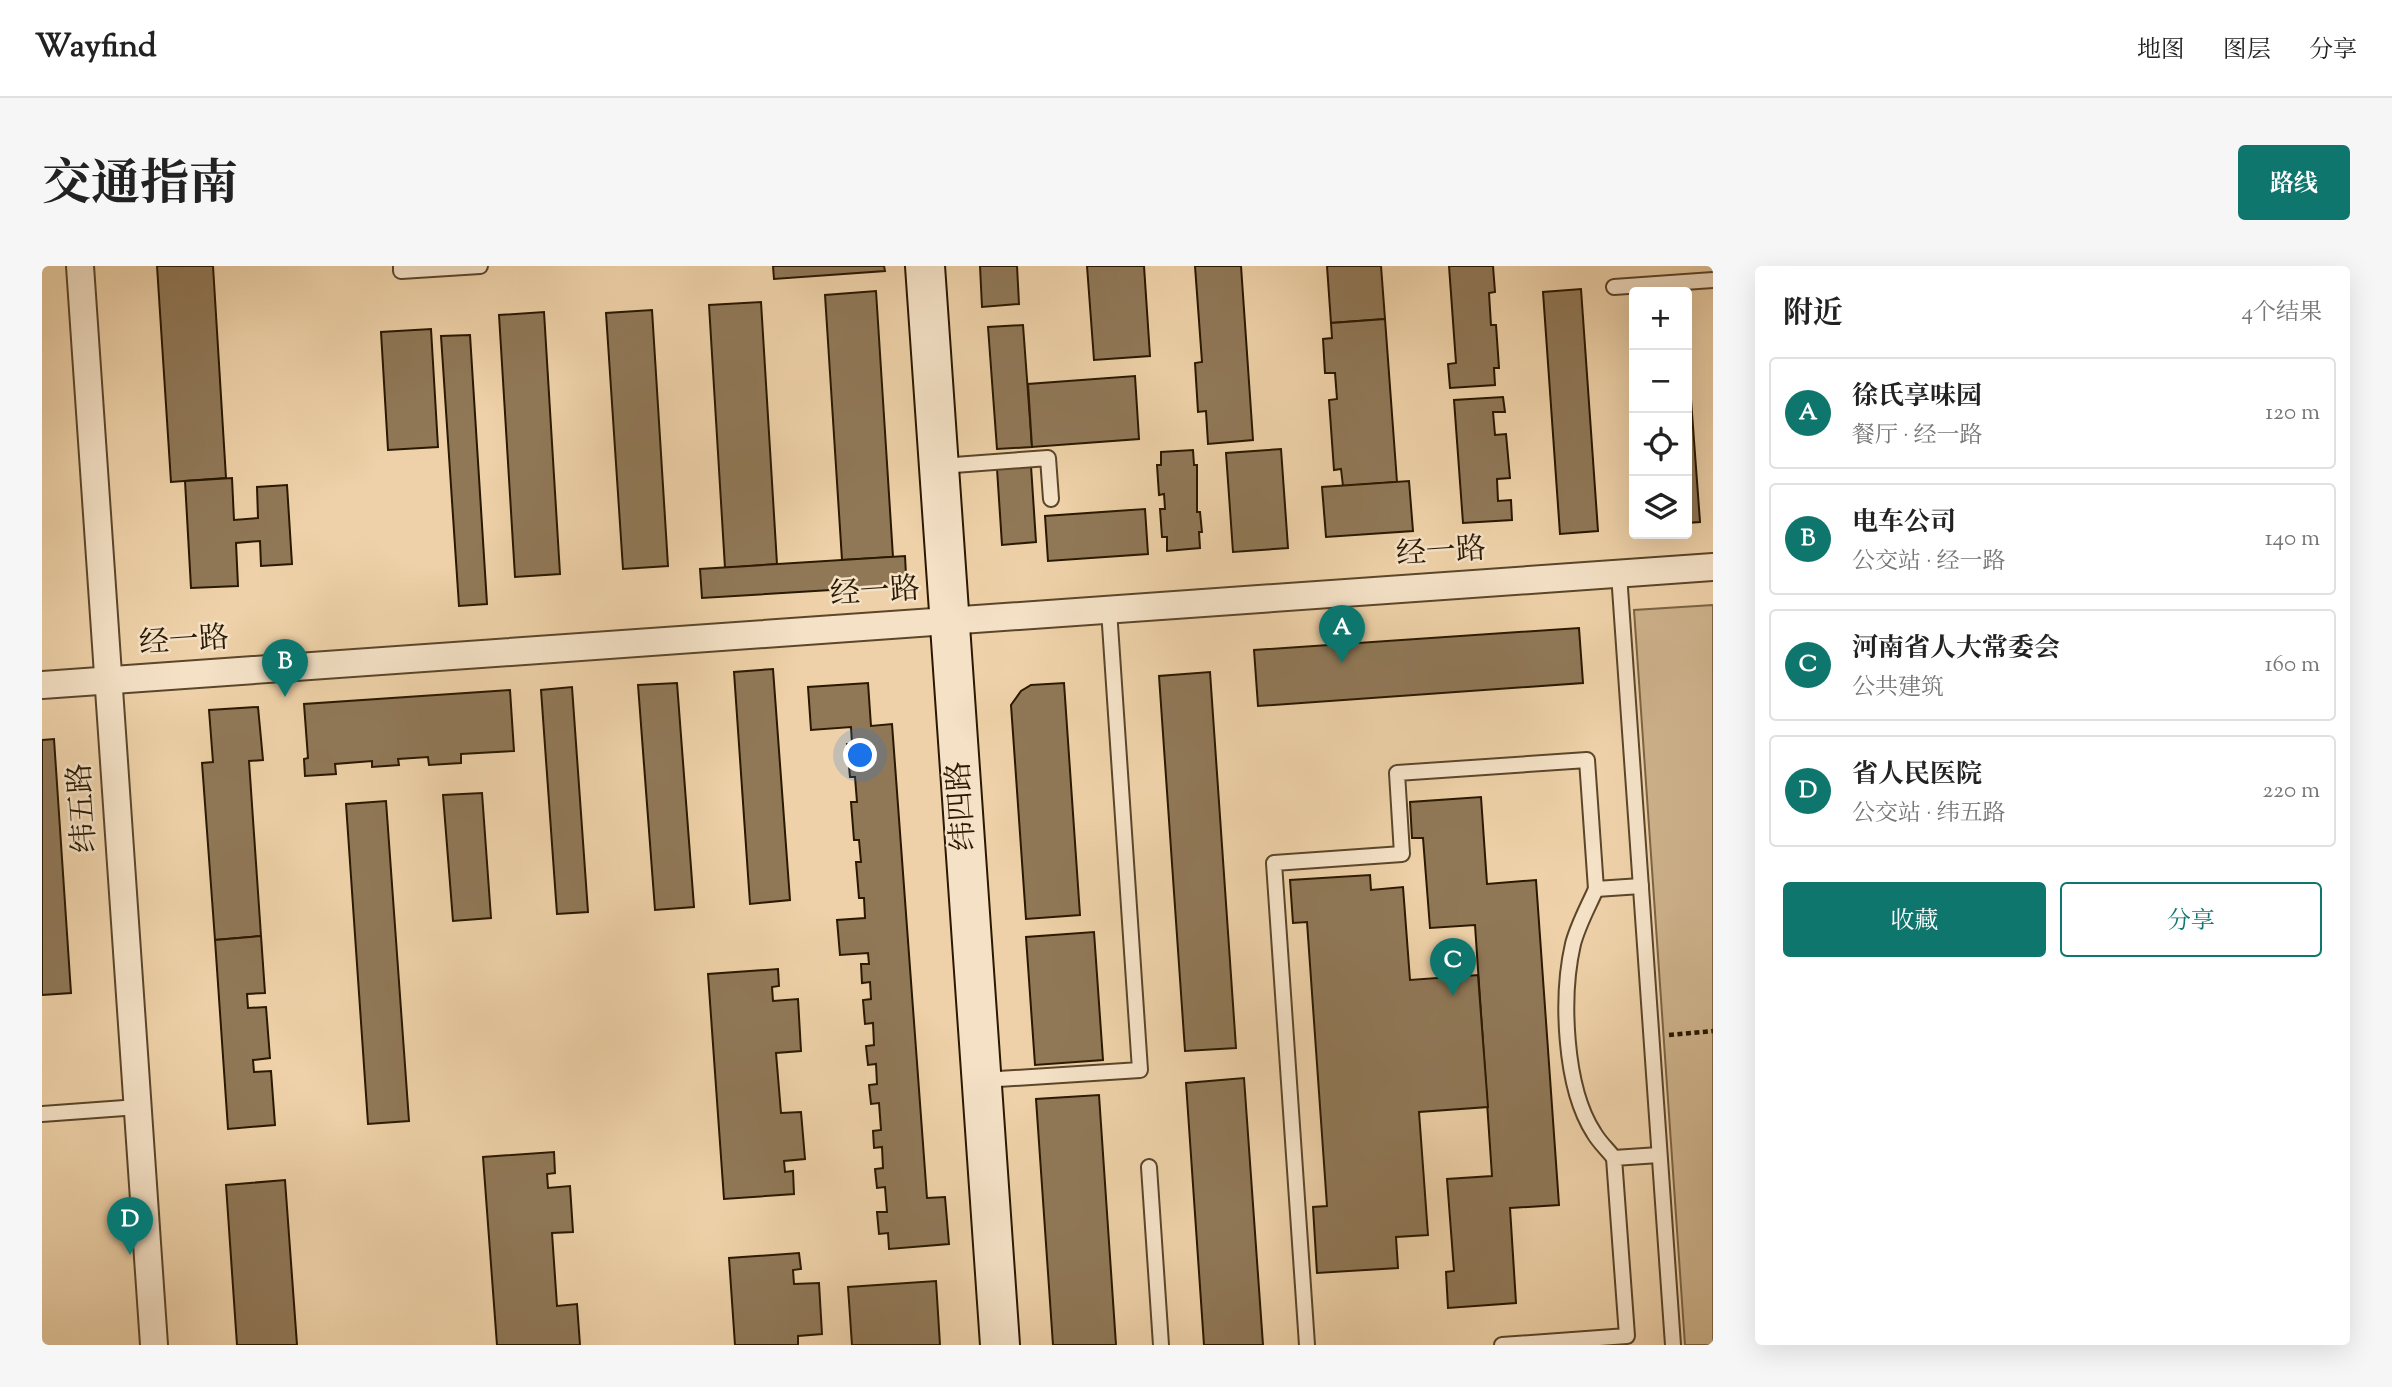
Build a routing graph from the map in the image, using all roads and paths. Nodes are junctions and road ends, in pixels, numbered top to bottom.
1 (80, 266) edge
2 (401, 266) edge
3 (480, 266) edge
4 (925, 266) edge
5 (1713, 280) edge
6 (1614, 287) dead end
7 (939, 466) junction
8 (1051, 499) dead end
9 (1713, 567) edge
10 (1619, 574) junction
11 (1109, 610) junction
12 (950, 621) junction
13 (109, 681) junction
14 (42, 685) edge
15 (1640, 886) junction
16 (1596, 889) junction
17 (1713, 1031) edge
18 (1651, 1036) junction
19 (982, 1080) junction
20 (138, 1107) junction
21 (42, 1114) edge
22 (1659, 1155) junction
23 (1614, 1158) junction
24 (1149, 1167) dead end
25 (155, 1345) edge
26 (1000, 1345) edge
27 (1161, 1345) edge
28 (1307, 1345) edge
29 (1502, 1345) edge
30 (1673, 1345) edge

1 - 13 street, 纬五路
2 - 3 lane
4 - 7 street, 纬四路
5 - 6 lane
7 - 8 lane
7 - 12 street, 纬四路
9 - 10 street, 经一路
10 - 11 street, 经一路
10 - 15 lane
11 - 12 street, 经一路
11 - 19 lane
12 - 13 street, 经一路
12 - 19 street, 纬四路
13 - 14 street, 经一路
13 - 20 street, 纬五路
15 - 16 lane
15 - 18 lane
16 - 23 lane
16 - 28 lane
17 - 18 path
18 - 22 lane
19 - 26 street, 纬四路
20 - 21 lane
20 - 25 street, 纬五路
22 - 23 lane
22 - 30 lane
23 - 29 lane
24 - 27 lane

